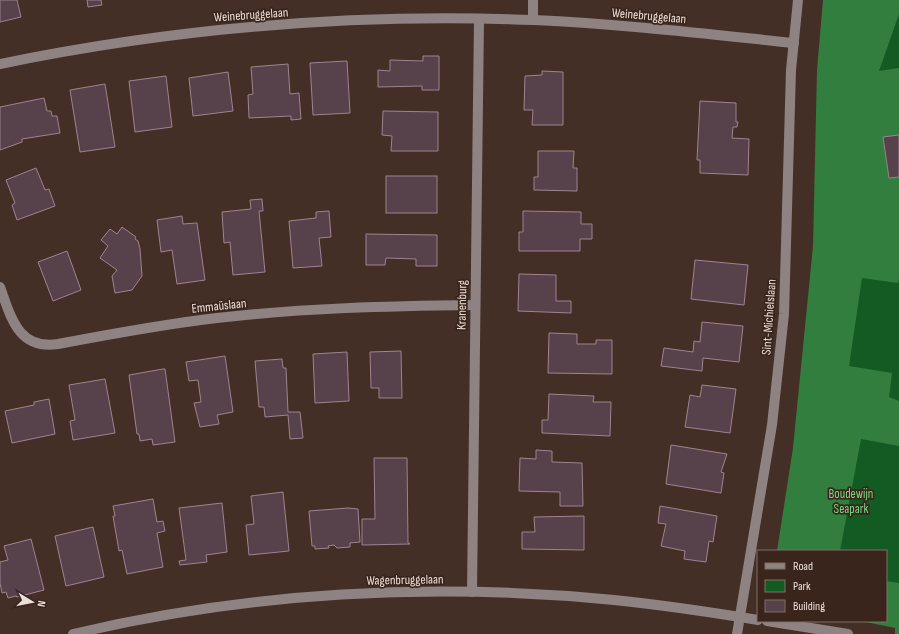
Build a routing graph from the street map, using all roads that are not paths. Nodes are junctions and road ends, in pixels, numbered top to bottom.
1 (533, 0) edge
2 (798, 0) edge
3 (479, 19) junction
4 (532, 20) junction
5 (794, 43) junction
6 (0, 64) edge
7 (0, 287) edge
8 (475, 305) junction
9 (472, 592) junction
10 (740, 617) junction
11 (757, 620) edge
12 (773, 622) edge
13 (73, 634) edge
14 (737, 634) edge
15 (848, 634) edge

1 - 4 street
2 - 5 street, Sint-Michielslaan
3 - 4 street, Weinebruggelaan
3 - 6 street, Weinebruggelaan
3 - 8 street, Kranenburg
4 - 5 street, Weinebruggelaan
5 - 10 street, Sint-Michielslaan
7 - 8 street, Emmaüslaan
8 - 9 street, Kranenburg
9 - 10 street, Wagenbruggelaan
9 - 13 street, Wagenbruggelaan
10 - 11 street, Wagenbruggelaan
10 - 14 street, Sint-Michielslaan
12 - 15 street

